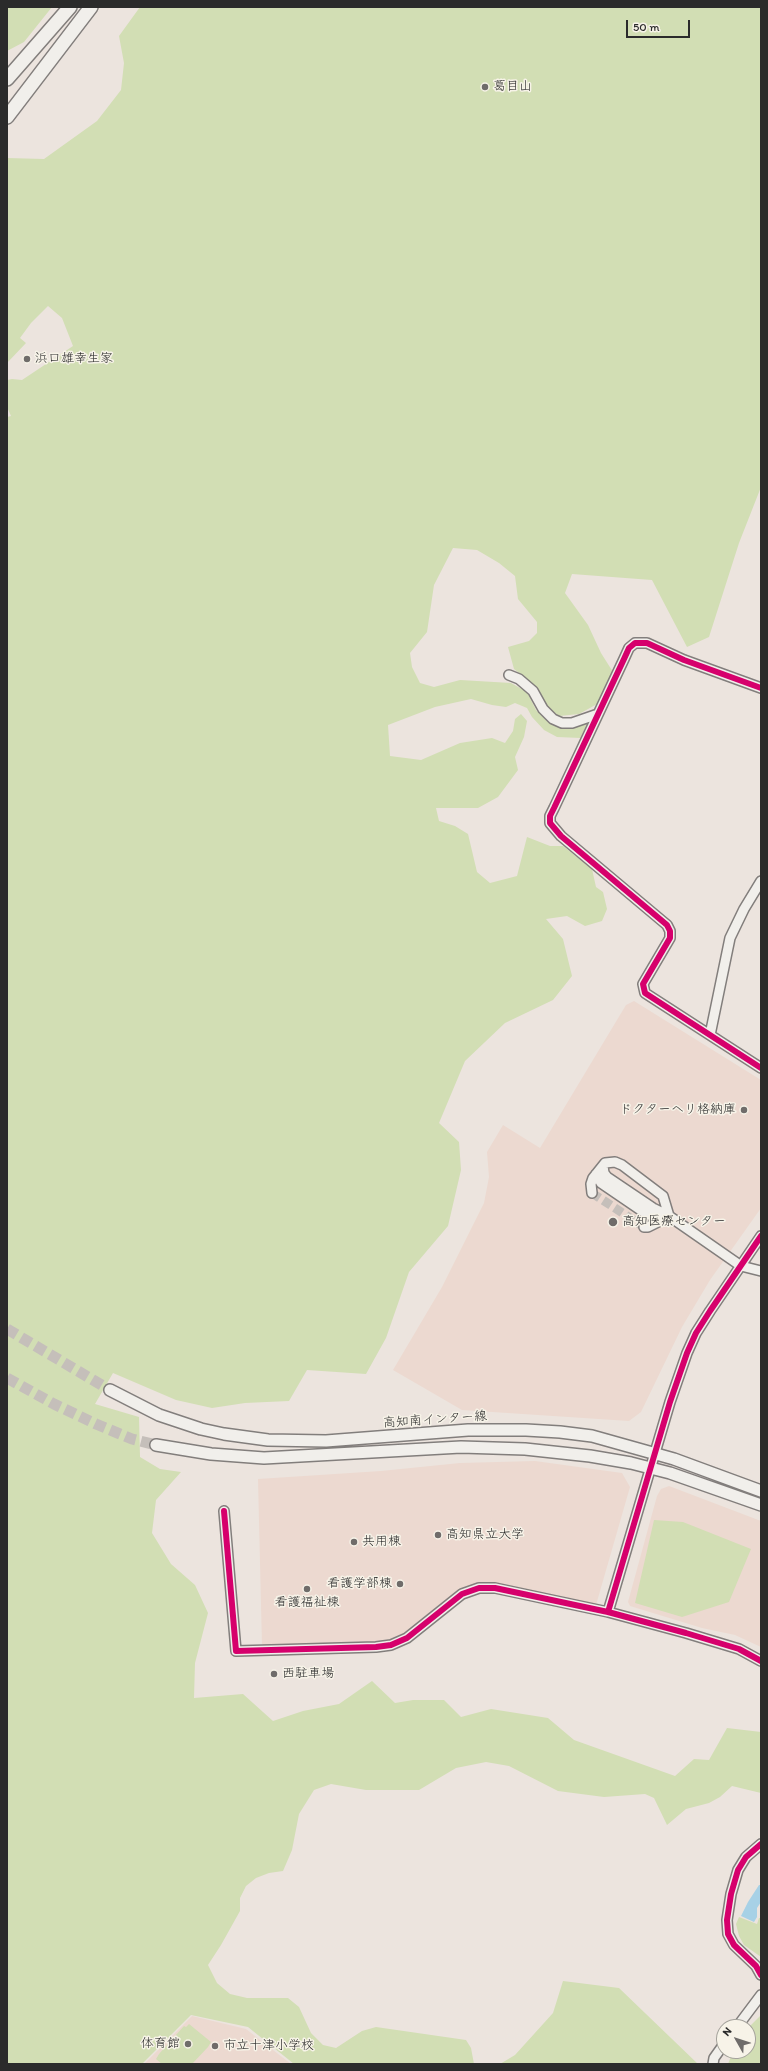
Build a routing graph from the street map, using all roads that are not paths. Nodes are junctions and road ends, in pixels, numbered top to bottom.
1 (62, 7) edge
2 (70, 7) edge
3 (91, 7) edge
4 (7, 71) edge
5 (7, 79) edge
6 (7, 117) edge
7 (509, 675) dead end
8 (761, 688) edge
9 (598, 714) junction
10 (761, 881) edge
11 (710, 1035) junction
12 (761, 1068) edge
13 (603, 1166) junction
14 (596, 1174) junction
15 (592, 1193) dead end
16 (669, 1216) junction
17 (644, 1227) dead end
18 (761, 1236) edge
19 (741, 1266) junction
20 (761, 1271) edge
21 (110, 1390) tunnel mouth
22 (156, 1445) tunnel mouth
23 (655, 1454) junction
24 (651, 1468) junction
25 (761, 1491) edge
26 (761, 1505) edge
27 (224, 1511) dead end
28 (608, 1612) junction
29 (761, 1661) edge
30 (761, 1844) edge
31 (761, 1975) edge
32 (761, 1994) edge
33 (743, 2019) edge

1 - 4 highway
2 - 5 highway
3 - 6 highway
7 - 9 street
8 - 9 street
9 - 11 street
10 - 11 street
11 - 12 street
13 - 14 street
13 - 16 street
13 - 16 street
14 - 15 street
14 - 16 street
16 - 17 street
16 - 19 street
18 - 19 street
19 - 20 street
19 - 23 street
21 - 23 main road, 高知南インター線
22 - 24 main road, 高知南インター線
23 - 24 street
23 - 25 main road, 高知南インター線
24 - 26 main road, 高知南インター線
24 - 28 street
27 - 28 street
28 - 29 street
30 - 31 street
32 - 33 street

